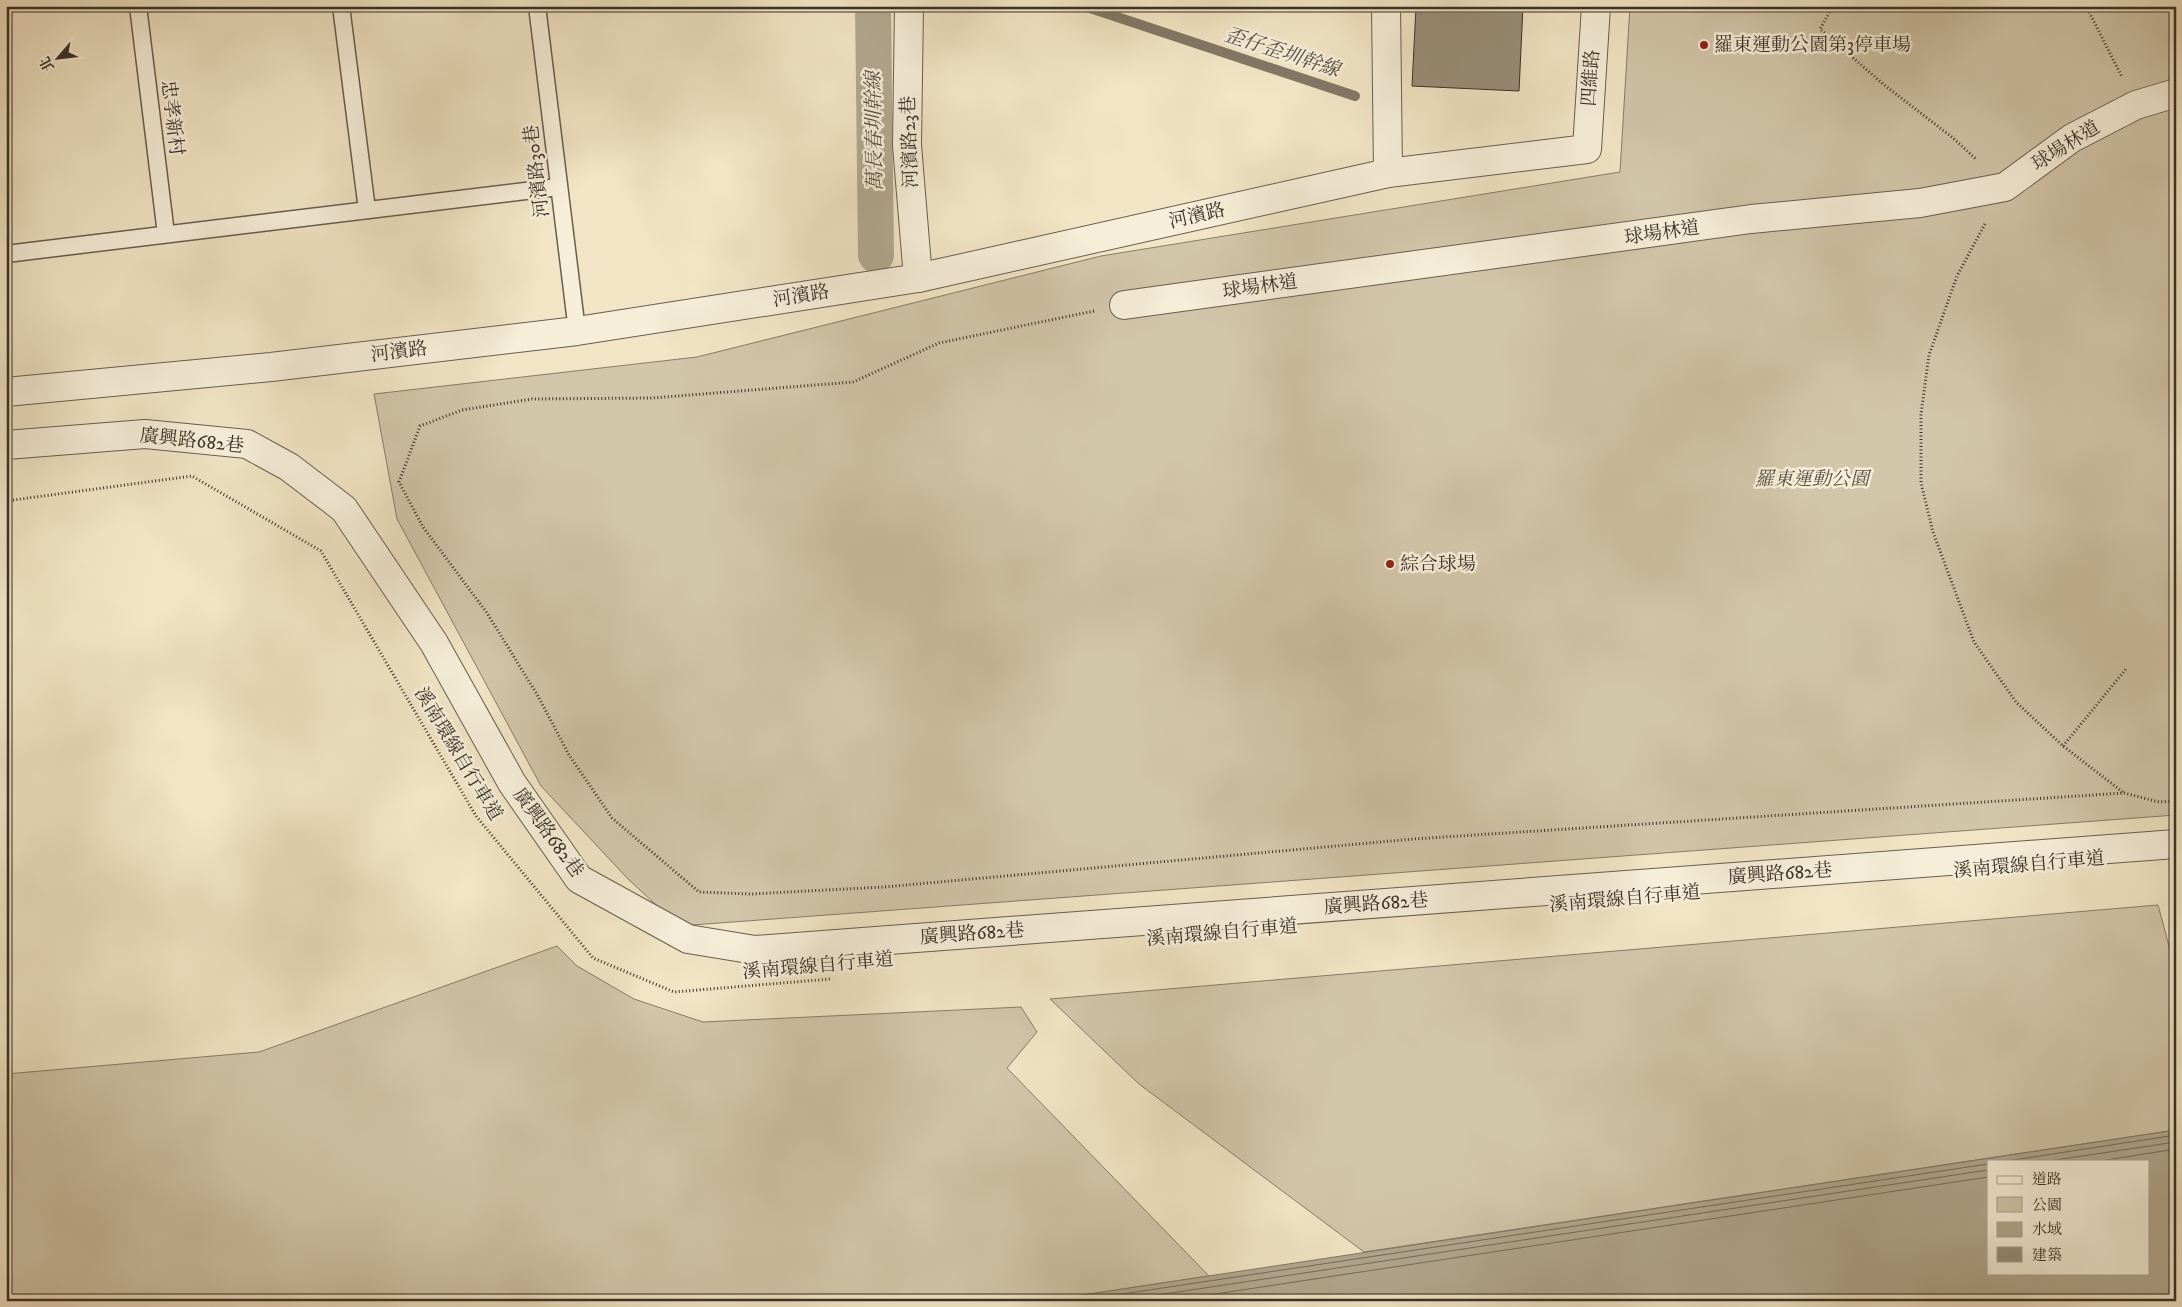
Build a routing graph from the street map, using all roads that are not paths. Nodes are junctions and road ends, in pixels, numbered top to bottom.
1 (138, 6) edge
2 (341, 6) edge
3 (537, 6) edge
4 (909, 6) edge
5 (1386, 6) edge
6 (1596, 6) edge
7 (2176, 93) edge
8 (1587, 149) joint
9 (1388, 173) junction
10 (558, 187) junction
11 (367, 210) junction
12 (166, 234) junction
13 (6, 254) edge
14 (918, 278) junction
15 (1124, 305) road end
16 (577, 330) junction
17 (6, 392) edge
18 (6, 445) edge
19 (2176, 844) edge

1 - 12 lane, 忠孝新村
2 - 11 lane
3 - 10 lane, 河濱路30巷
4 - 14 street, 河濱路23巷
5 - 9 street
6 - 8 street, 四維路
7 - 15 street, 球場林道
8 - 9 street, 河濱路
9 - 14 street, 河濱路
10 - 11 lane
10 - 16 lane, 河濱路30巷
11 - 12 lane
12 - 13 lane
14 - 16 street, 河濱路
16 - 17 street, 河濱路
18 - 19 street, 廣興路682巷

